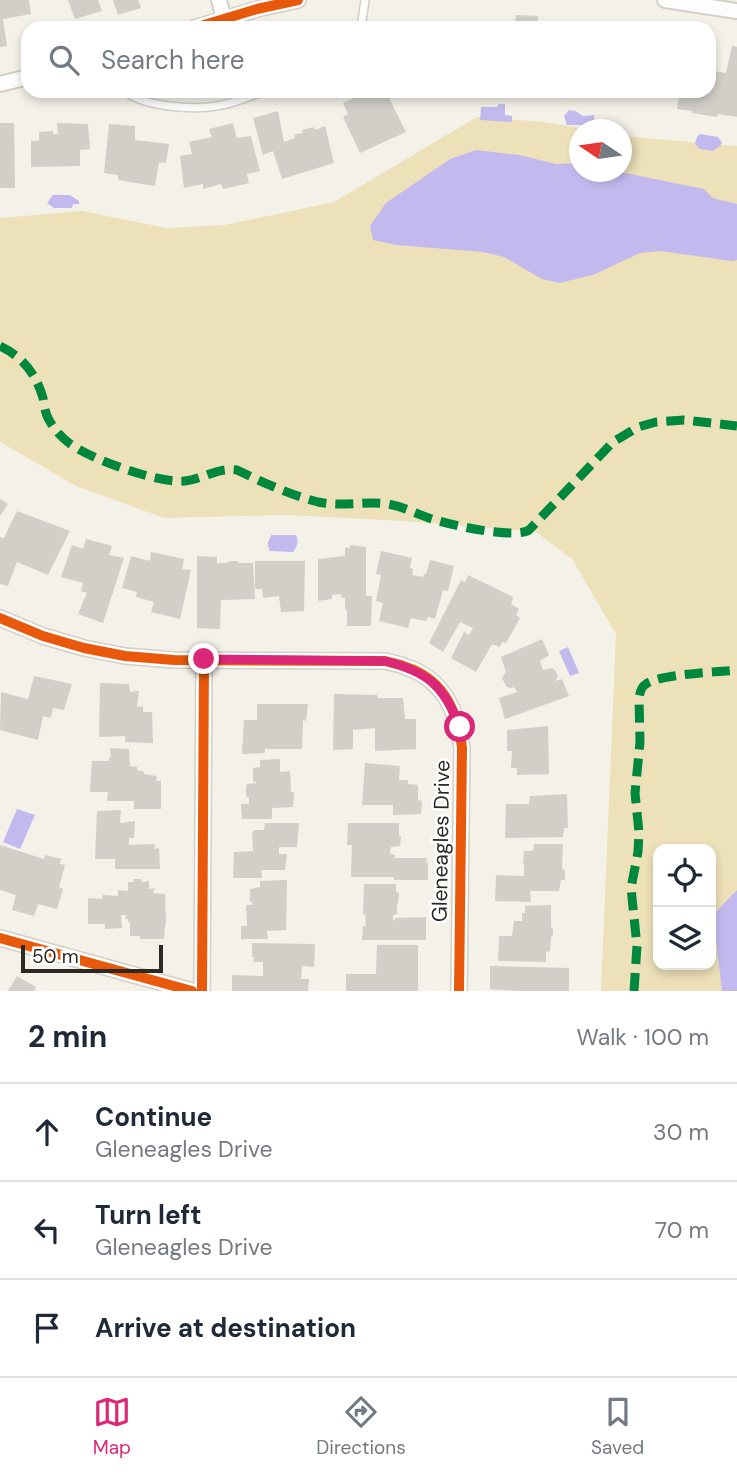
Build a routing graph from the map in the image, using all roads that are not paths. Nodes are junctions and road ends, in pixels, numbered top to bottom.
1 (219, 0) edge
2 (298, 0) edge
3 (365, 0) edge
4 (665, 0) edge
5 (737, 11) edge
6 (224, 19) junction
7 (217, 21) edge
8 (362, 21) edge
9 (21, 79) edge
10 (0, 84) edge
11 (138, 98) edge
12 (243, 98) edge
13 (0, 618) edge
14 (204, 659) junction
15 (0, 938) edge
16 (192, 991) edge
17 (202, 991) edge
18 (459, 991) edge

1 - 6 street
2 - 6 street
3 - 8 lane
4 - 5 street
6 - 7 street
9 - 10 street
11 - 12 lane
13 - 14 street, Gleneagles Drive
14 - 17 street
14 - 18 street, Gleneagles Drive
15 - 16 street

